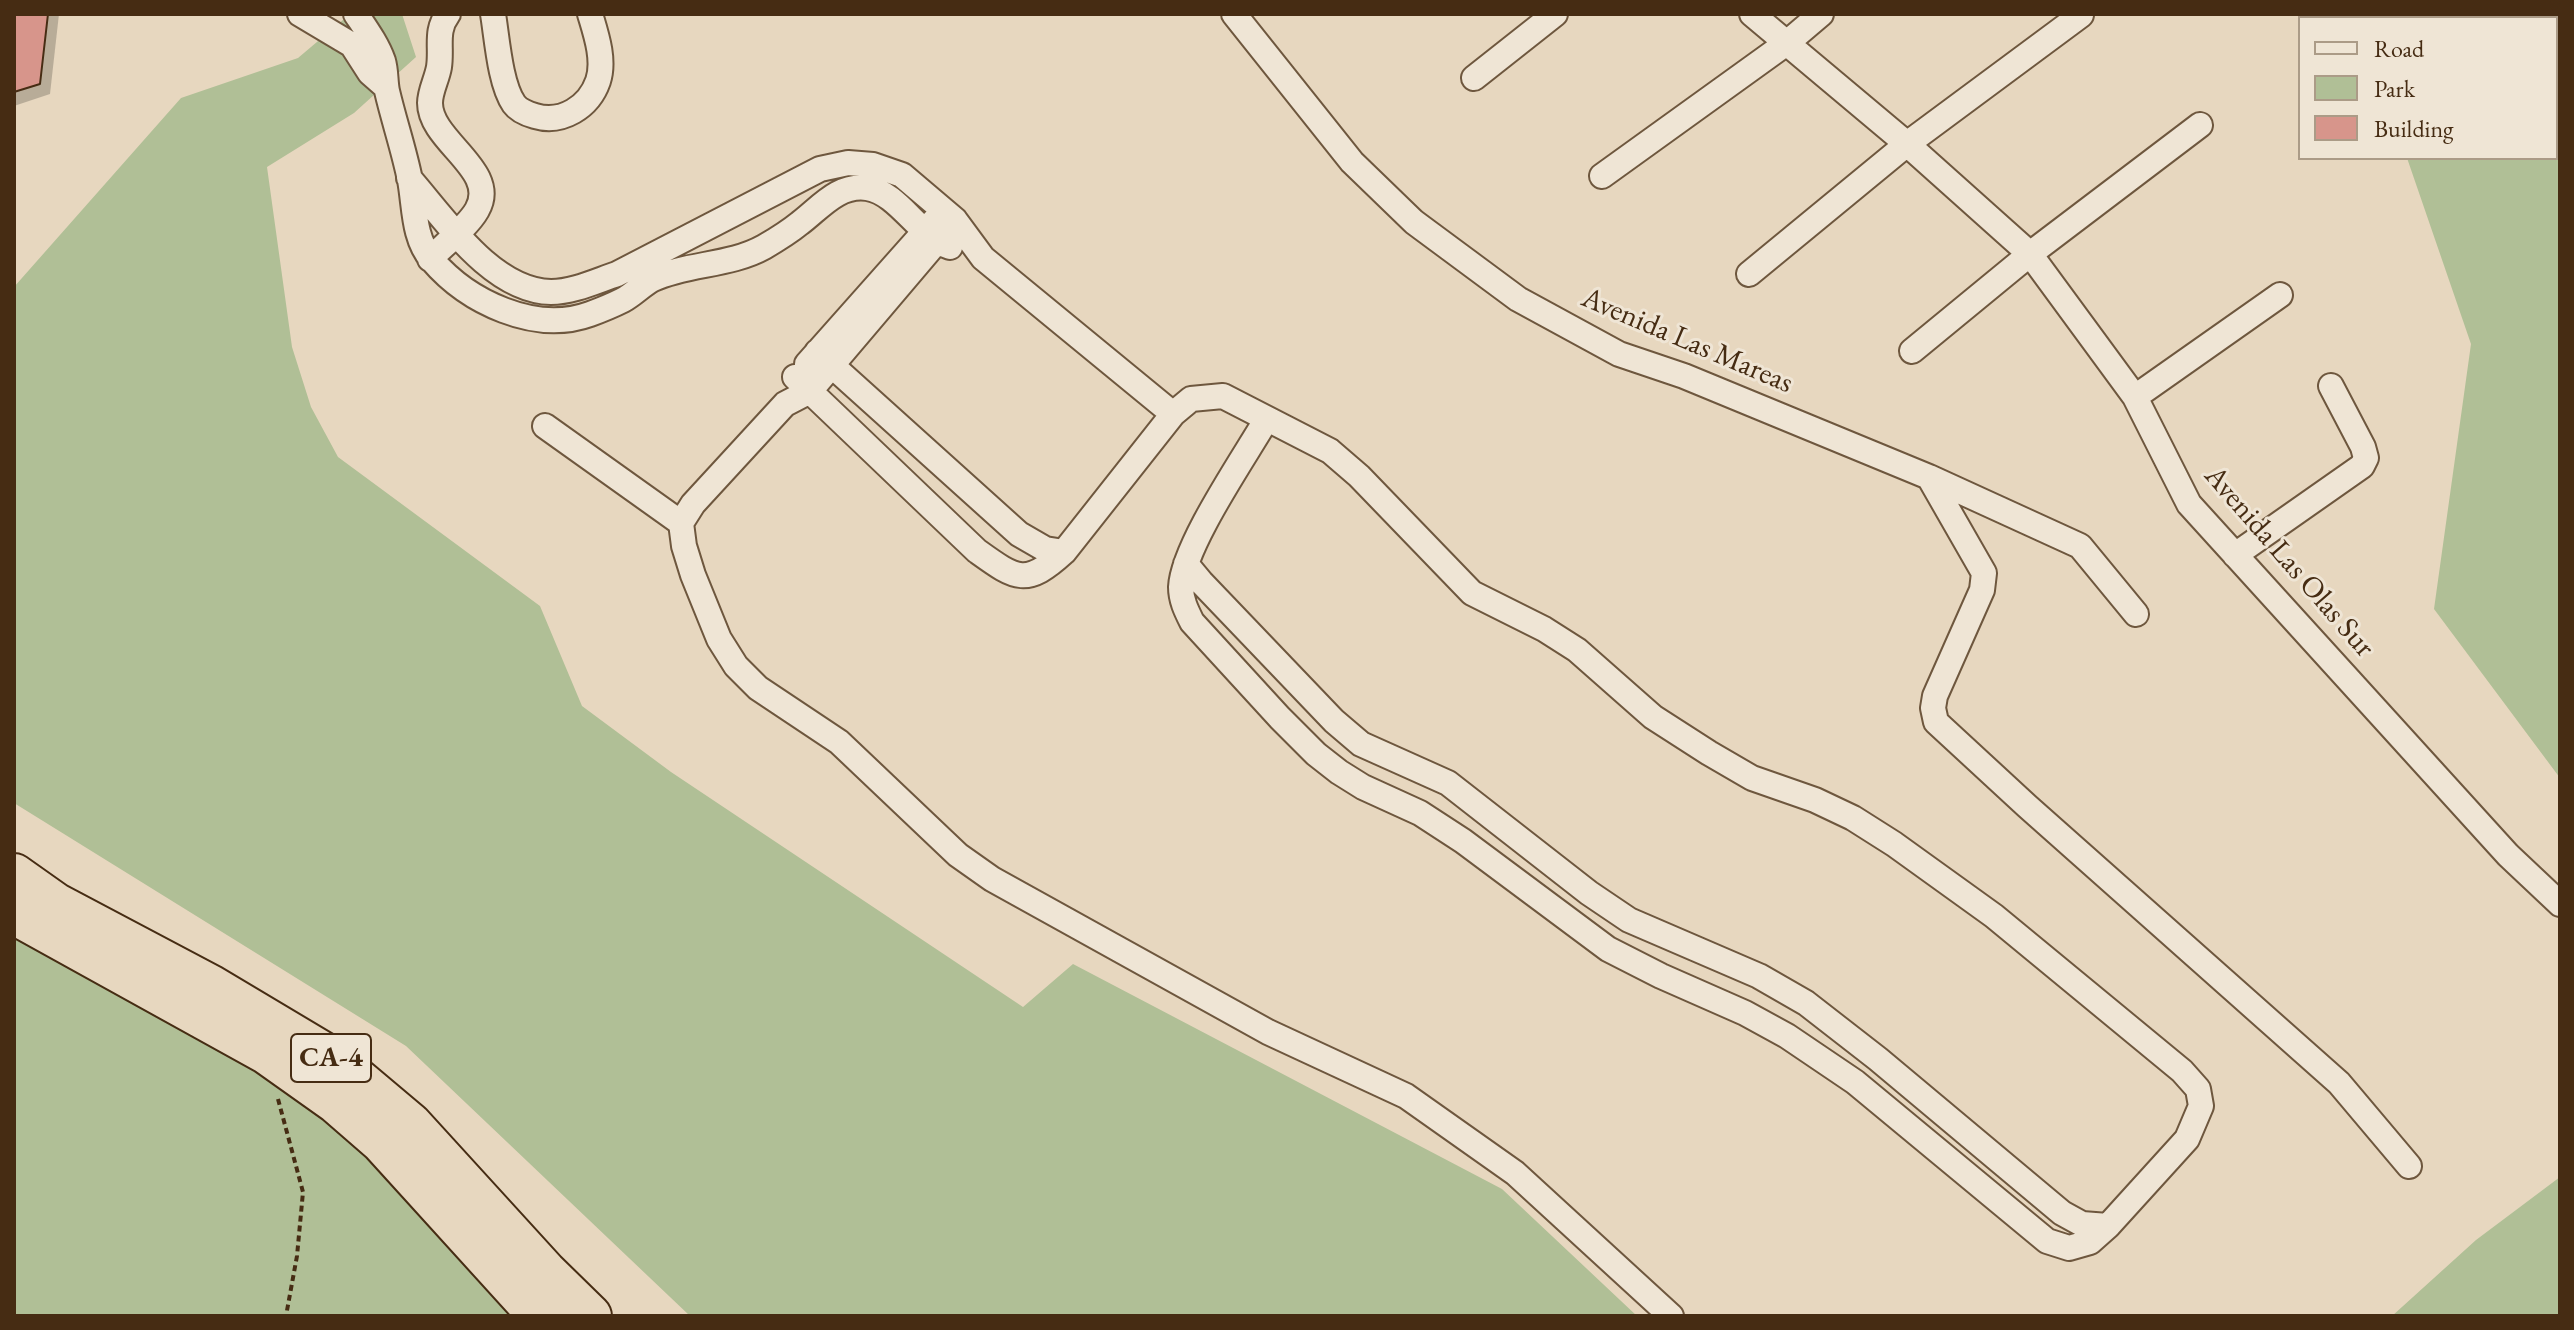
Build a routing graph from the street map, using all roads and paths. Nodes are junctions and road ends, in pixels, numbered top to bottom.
1 (300, 14) edge
2 (356, 14) edge
3 (448, 14) edge
4 (493, 14) edge
5 (590, 14) edge
6 (1234, 14) edge
7 (1555, 14) edge
8 (1752, 14) edge
9 (1821, 14) edge
10 (2081, 15) edge
11 (1788, 42) junction
12 (1474, 78) dead end
13 (386, 87) junction
14 (2200, 125) dead end
15 (1907, 144) junction
16 (1602, 176) dead end
17 (409, 178) junction
18 (949, 215) junction
19 (456, 232) junction
20 (931, 237) junction
21 (2030, 254) junction
22 (983, 258) junction
23 (430, 259) junction
24 (1749, 274) dead end
25 (2280, 295) dead end
26 (1912, 351) dead end
27 (825, 359) junction
28 (802, 384) junction
29 (2331, 386) dead end
30 (2135, 397) junction
31 (1173, 414) junction
32 (1266, 420) junction
33 (545, 426) dead end
34 (1929, 477) junction
35 (681, 523) junction
36 (1064, 552) junction
37 (2235, 555) junction
38 (1186, 564) junction
39 (2136, 614) dead end
40 (14, 875) edge
41 (2560, 904) edge
42 (14, 913) edge
43 (1629, 920) junction
44 (1608, 949) junction
45 (267, 1053) junction
46 (2409, 1166) dead end
47 (2108, 1226) junction
48 (286, 1316) edge
49 (540, 1316) edge
50 (590, 1316) edge
51 (1671, 1316) edge

1 - 13 street
2 - 13 street
3 - 19 street
4 - 5 street
6 - 34 street, Avenida Las Mareas
7 - 12 street
8 - 11 street, Avenida Las Olas Sur
9 - 11 street
10 - 15 street
11 - 15 street, Avenida Las Olas Sur
11 - 16 street
13 - 17 street
14 - 21 street
15 - 21 street, Avenida Las Olas Sur
15 - 24 street
17 - 19 street
17 - 23 street
18 - 19 street
18 - 20 street
18 - 22 street
19 - 23 street
20 - 22 street
20 - 23 street
20 - 27 street
21 - 26 street
21 - 30 street, Avenida Las Olas Sur
22 - 31 street
25 - 30 street
27 - 28 street
27 - 36 street
28 - 35 street
28 - 36 street
29 - 37 street
30 - 37 street, Avenida Las Olas Sur
31 - 32 street
31 - 36 street
32 - 38 street
32 - 47 street
33 - 35 street
34 - 39 street, Avenida Las Mareas
34 - 46 street
35 - 51 street
37 - 41 street, Avenida Las Olas Sur
38 - 43 street
38 - 44 street
40 - 50 highway, CA-4
42 - 45 highway, CA-4
43 - 44 street
43 - 47 street
44 - 47 street
45 - 48 path
45 - 49 highway, CA-4

